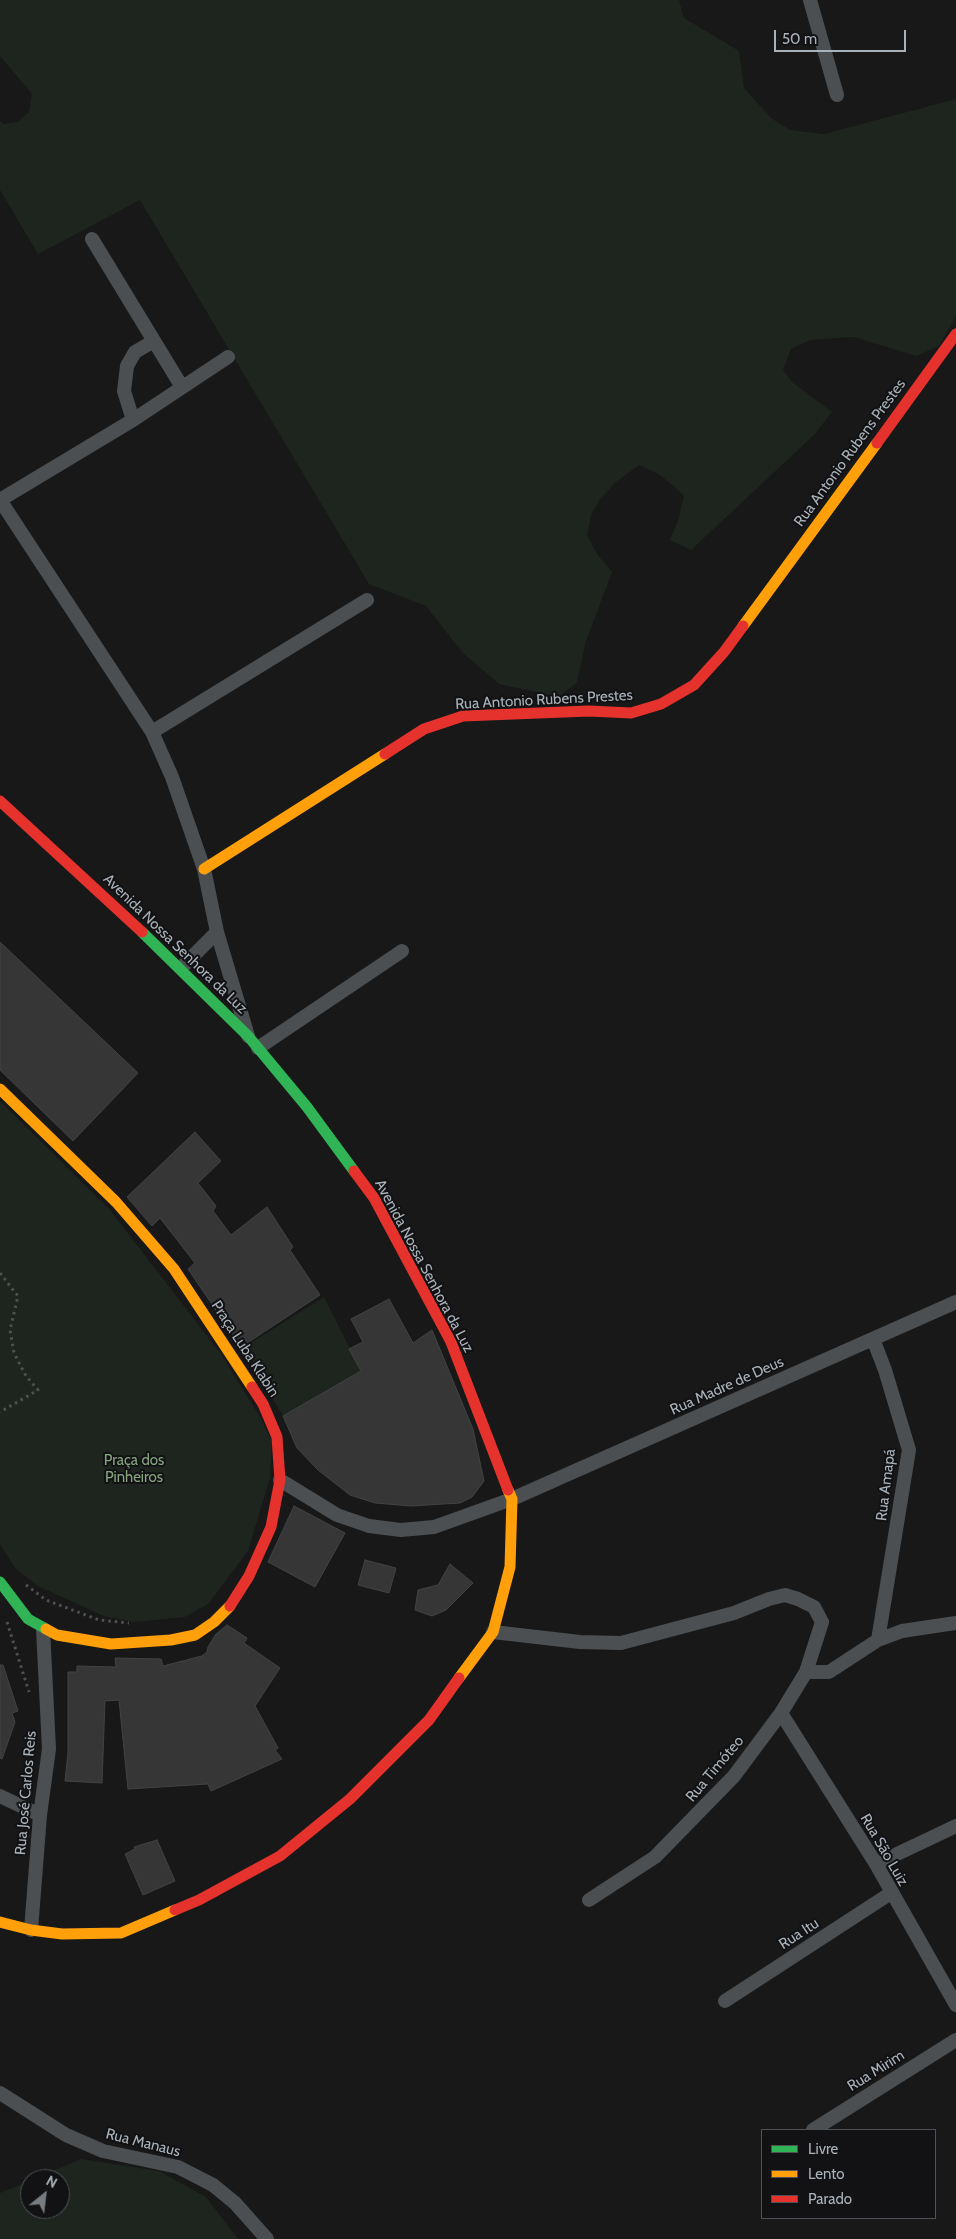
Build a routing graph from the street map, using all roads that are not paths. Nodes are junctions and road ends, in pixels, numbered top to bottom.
1 (810, 0) edge
2 (837, 95) dead end
3 (92, 239) dead end
4 (956, 334) edge
5 (154, 341) junction
6 (228, 357) dead end
7 (182, 387) junction
8 (133, 420) junction
9 (0, 500) edge
10 (367, 600) dead end
11 (152, 732) junction
12 (0, 801) edge
13 (204, 869) junction
14 (217, 932) junction
15 (402, 951) dead end
16 (181, 968) junction
17 (248, 1036) junction
18 (258, 1048) junction
19 (0, 1089) edge
20 (956, 1302) edge
21 (873, 1339) junction
22 (280, 1480) junction
23 (512, 1499) junction
24 (0, 1582) edge
25 (956, 1623) edge
26 (43, 1629) junction
27 (492, 1632) junction
28 (878, 1640) junction
29 (806, 1672) junction
30 (781, 1713) junction
31 (0, 1796) edge
32 (40, 1815) junction
33 (956, 1826) edge
34 (876, 1864) junction
35 (890, 1893) junction
36 (589, 1900) dead end
37 (0, 1922) edge
38 (31, 1930) junction
39 (725, 2001) dead end
40 (956, 2005) edge
41 (956, 2040) edge
42 (0, 2092) edge
43 (815, 2129) edge
44 (267, 2239) edge

1 - 2 street
3 - 5 street
4 - 13 street, Rua Antonio Rubens Prestes
5 - 7 street
5 - 8 street
6 - 7 street
7 - 8 street
8 - 9 street
9 - 11 street
10 - 11 street
11 - 13 street
12 - 16 street, Avenida Nossa Senhora da Luz
13 - 14 street
14 - 16 street
14 - 17 street
15 - 18 street
16 - 17 street, Avenida Nossa Senhora da Luz
17 - 18 street, Avenida Nossa Senhora da Luz
18 - 23 street, Avenida Nossa Senhora da Luz
19 - 22 street, Praça Luba Klabin
20 - 21 street, Rua Madre de Deus
21 - 23 street, Rua Madre de Deus
21 - 28 street, Rua Amapá
22 - 23 street, Rua Madre de Deus
22 - 26 street, Praça Luba Klabin
23 - 27 street, Avenida Nossa Senhora da Luz
24 - 26 street, Praça Luba Klabin
25 - 28 street
26 - 32 street, Rua José Carlos Reis
27 - 29 street, Rua Timóteo
27 - 38 street, Avenida Nossa Senhora da Luz
28 - 29 street
29 - 30 street, Rua Timóteo
30 - 34 street, Rua São Luiz
30 - 36 street, Rua Timóteo
31 - 32 street
32 - 38 street, Rua José Carlos Reis
33 - 34 street
34 - 35 street, Rua São Luiz
35 - 39 street, Rua Itu
35 - 40 street, Rua São Luiz
37 - 38 street, Avenida Nossa Senhora da Luz
41 - 43 street, Rua Mirim
42 - 44 street, Rua Manaus

